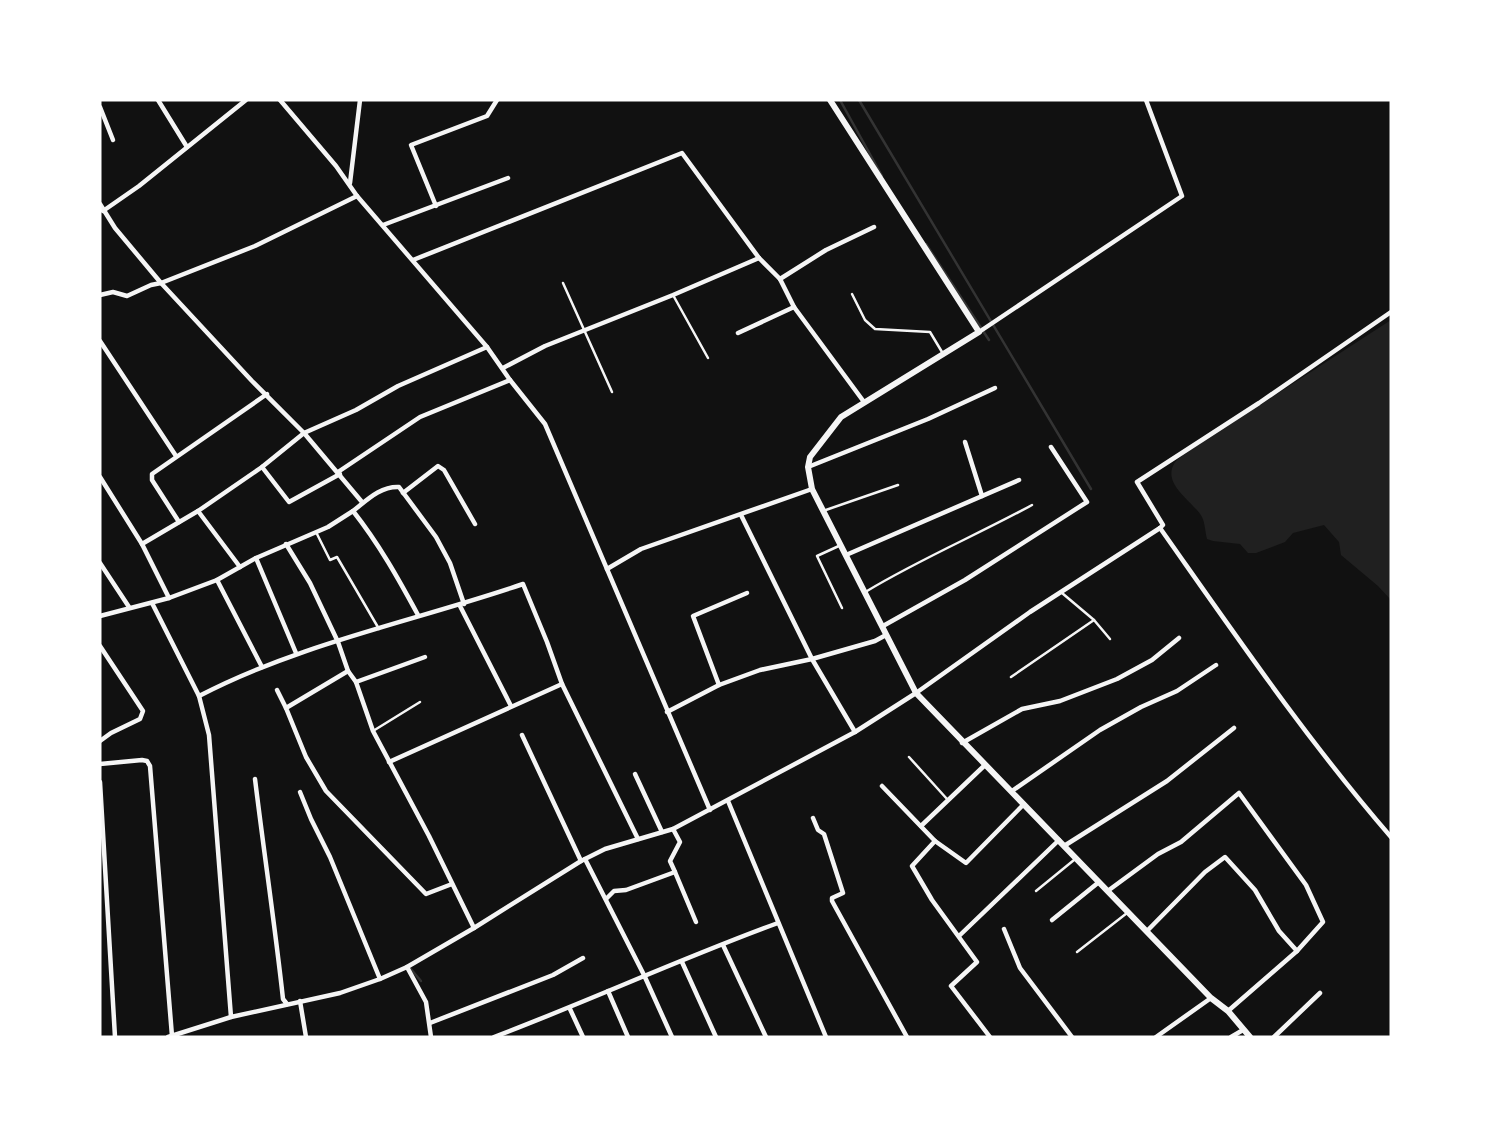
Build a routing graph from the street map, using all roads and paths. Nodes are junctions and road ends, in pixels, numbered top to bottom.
1 (158, 100) edge
2 (246, 100) edge
3 (280, 100) edge
4 (360, 100) edge
5 (497, 100) edge
6 (830, 100) edge
7 (1146, 100) edge
8 (100, 107) edge
9 (113, 140) dead end
10 (187, 147) junction
11 (508, 178) dead end
12 (350, 184) junction
13 (357, 196) junction
14 (100, 204) edge
15 (436, 206) junction
16 (103, 211) junction
17 (383, 225) junction
18 (874, 226) dead end
19 (760, 258) junction
20 (413, 260) junction
21 (780, 279) junction
22 (161, 283) junction
23 (563, 283) dead end
24 (852, 293) dead end
25 (100, 295) edge
26 (673, 295) junction
27 (794, 307) junction
28 (1391, 312) edge
29 (583, 329) junction
30 (982, 331) junction
31 (738, 333) dead end
32 (100, 341) edge
33 (487, 347) junction
34 (943, 355) junction
35 (708, 358) dead end
36 (503, 368) junction
37 (510, 380) junction
38 (995, 388) dead end
39 (612, 392) dead end
40 (267, 394) junction
41 (864, 402) junction
42 (304, 433) junction
43 (965, 442) dead end
44 (1051, 447) dead end
45 (176, 456) junction
46 (262, 467) junction
47 (808, 467) junction
48 (339, 473) junction
49 (100, 477) edge
50 (1019, 480) dead end
51 (898, 485) dead end
52 (812, 489) junction
53 (403, 493) junction
54 (982, 496) junction
55 (362, 502) junction
56 (1087, 502) junction
57 (1032, 505) dead end
58 (1093, 510) dead end
59 (198, 511) junction
60 (353, 511) junction
61 (823, 511) junction
62 (741, 514) junction
63 (180, 522) junction
64 (475, 524) dead end
65 (1160, 528) junction
66 (316, 532) junction
67 (142, 544) junction
68 (286, 544) junction
69 (841, 545) junction
70 (846, 555) junction
71 (256, 558) junction
72 (100, 563) edge
73 (240, 567) junction
74 (607, 569) junction
75 (218, 580) junction
76 (865, 592) junction
77 (1061, 592) junction
78 (747, 593) dead end
79 (169, 598) junction
80 (152, 603) junction
81 (462, 605) junction
82 (129, 607) junction
83 (842, 608) dead end
84 (418, 615) junction
85 (100, 616) edge
86 (1094, 620) junction
87 (883, 626) junction
88 (379, 629) junction
89 (886, 635) junction
90 (1179, 638) dead end
91 (1110, 639) dead end
92 (338, 642) junction
93 (100, 646) edge
94 (296, 653) junction
95 (425, 657) dead end
96 (812, 659) junction
97 (1216, 666) dead end
98 (262, 667) junction
99 (348, 671) junction
100 (1011, 677) dead end
101 (356, 682) junction
102 (562, 684) junction
103 (719, 685) junction
104 (277, 690) dead end
105 (916, 693) junction
106 (199, 696) junction
107 (420, 702) dead end
108 (511, 706) junction
109 (286, 708) junction
110 (667, 712) junction
111 (1234, 728) dead end
112 (373, 731) junction
113 (855, 732) junction
114 (522, 735) dead end
115 (100, 741) edge
116 (962, 743) junction
117 (909, 757) dead end
118 (389, 762) junction
119 (100, 764) edge
120 (985, 765) junction
121 (635, 774) dead end
122 (255, 779) dead end
123 (100, 782) edge
124 (882, 786) dead end
125 (1012, 791) junction
126 (300, 792) dead end
127 (728, 801) junction
128 (949, 801) junction
129 (1024, 804) junction
130 (710, 810) junction
131 (813, 818) dead end
132 (921, 826) junction
133 (673, 829) junction
134 (662, 832) junction
135 (1391, 837) edge
136 (638, 839) junction
137 (935, 841) junction
138 (1061, 843) junction
139 (1076, 858) junction
140 (583, 860) junction
141 (675, 872) junction
142 (1100, 882) junction
143 (102, 884) edge
144 (452, 884) junction
145 (1109, 890) junction
146 (1036, 891) dead end
147 (606, 899) junction
148 (1128, 912) junction
149 (1052, 920) dead end
150 (696, 922) dead end
151 (778, 923) junction
152 (474, 928) junction
153 (1004, 929) dead end
154 (1147, 931) junction
155 (959, 936) junction
156 (723, 945) junction
157 (1297, 951) junction
158 (1077, 952) dead end
159 (583, 958) dead end
160 (682, 961) junction
161 (407, 967) junction
162 (644, 975) junction
163 (380, 979) junction
164 (608, 991) junction
165 (1320, 993) dead end
166 (1211, 999) junction
167 (300, 1001) junction
168 (287, 1003) junction
169 (570, 1009) junction
170 (1228, 1011) junction
171 (231, 1017) junction
172 (430, 1023) junction
173 (1243, 1030) junction
174 (115, 1037) edge
175 (170, 1037) edge
176 (306, 1037) edge
177 (431, 1037) edge
178 (494, 1037) edge
179 (583, 1037) edge
180 (628, 1037) edge
181 (672, 1037) edge
182 (716, 1037) edge
183 (766, 1037) edge
184 (826, 1037) edge
185 (907, 1037) edge
186 (990, 1037) edge
187 (1072, 1037) edge
188 (1156, 1037) edge
189 (1231, 1037) edge
190 (1250, 1037) edge
191 (1274, 1037) edge

1 - 10 street
2 - 10 street
3 - 12 street
4 - 12 street
5 - 15 street
6 - 30 street
7 - 30 street
8 - 9 street
10 - 16 street
11 - 15 street
12 - 13 street
13 - 17 street
13 - 22 street
14 - 16 street
15 - 17 street
16 - 22 street
17 - 20 street
18 - 21 street
19 - 20 street
19 - 21 street
19 - 26 street
20 - 33 street
21 - 27 street
22 - 25 street
22 - 40 street
23 - 29 lane
24 - 34 lane
26 - 29 street
26 - 35 lane
27 - 31 street
27 - 41 street
28 - 65 street
29 - 36 street
29 - 39 lane
30 - 34 street
32 - 45 street
33 - 36 street
33 - 42 street
34 - 41 street
36 - 37 street
37 - 48 street
37 - 74 street
38 - 47 street
40 - 42 street
40 - 45 street
41 - 47 street
42 - 46 street
42 - 48 street
43 - 54 street
44 - 56 street
45 - 63 street
46 - 48 street
46 - 59 street
47 - 52 street
48 - 55 street
49 - 67 street
50 - 54 street
51 - 61 lane
52 - 61 street
52 - 62 street
53 - 55 street
53 - 64 street
53 - 81 street
54 - 70 street
55 - 60 street
56 - 58 street
56 - 87 street
57 - 76 lane
59 - 63 street
59 - 73 street
60 - 66 street
60 - 84 street
61 - 69 street
62 - 74 street
62 - 96 street
63 - 67 street
65 - 77 street
65 - 135 street
66 - 68 street
66 - 88 lane
67 - 79 street
68 - 71 street
68 - 92 street
69 - 70 street
69 - 83 lane
70 - 76 street
71 - 73 street
71 - 94 street
72 - 82 street
73 - 75 street
74 - 110 street
75 - 79 street
75 - 98 street
76 - 87 street
77 - 86 lane
77 - 105 street
78 - 103 street
79 - 80 street
80 - 82 street
80 - 106 street
81 - 84 street
81 - 102 street
81 - 108 street
82 - 85 street
84 - 88 street
86 - 91 lane
86 - 100 lane
87 - 89 street
88 - 92 street
89 - 96 street
89 - 105 street
90 - 116 street
92 - 94 street
92 - 99 street
93 - 115 street
94 - 98 street
95 - 101 street
96 - 103 street
96 - 113 street
97 - 125 street
98 - 106 street
99 - 101 street
99 - 109 street
101 - 112 street
102 - 108 street
102 - 136 street
103 - 110 street
104 - 109 street
105 - 113 street
105 - 116 street
106 - 171 street
107 - 112 lane
108 - 118 street
109 - 144 street
110 - 130 street
111 - 138 street
112 - 118 street
113 - 127 street
114 - 140 street
116 - 120 street
117 - 128 lane
118 - 144 street
119 - 175 street
120 - 125 street
120 - 128 street
121 - 134 street
122 - 168 street
123 - 143 street
124 - 132 street
125 - 129 street
126 - 163 street
127 - 130 street
127 - 151 street
128 - 132 street
129 - 137 street
129 - 138 street
130 - 133 street
131 - 185 street
132 - 137 street
133 - 134 street
133 - 141 street
134 - 136 street
136 - 140 street
137 - 155 street
138 - 139 street
138 - 155 street
139 - 142 street
139 - 146 lane
140 - 147 street
140 - 152 street
141 - 147 street
141 - 150 street
142 - 145 street
142 - 149 street
143 - 174 street
144 - 152 street
145 - 148 street
145 - 157 street
147 - 162 street
148 - 154 street
148 - 158 lane
151 - 156 street
151 - 184 street
152 - 161 street
153 - 187 street
154 - 157 street
154 - 166 street
155 - 186 street
156 - 160 street
156 - 183 street
157 - 170 street
159 - 172 street
160 - 162 street
160 - 182 street
161 - 163 street
161 - 172 street
162 - 164 street
162 - 181 street
163 - 167 street
164 - 169 street
164 - 180 street
165 - 191 street
166 - 170 street
166 - 188 street
167 - 168 street
167 - 176 street
168 - 171 street
169 - 178 street
169 - 179 street
170 - 173 street
171 - 175 street
172 - 177 street
173 - 189 street
173 - 190 street

